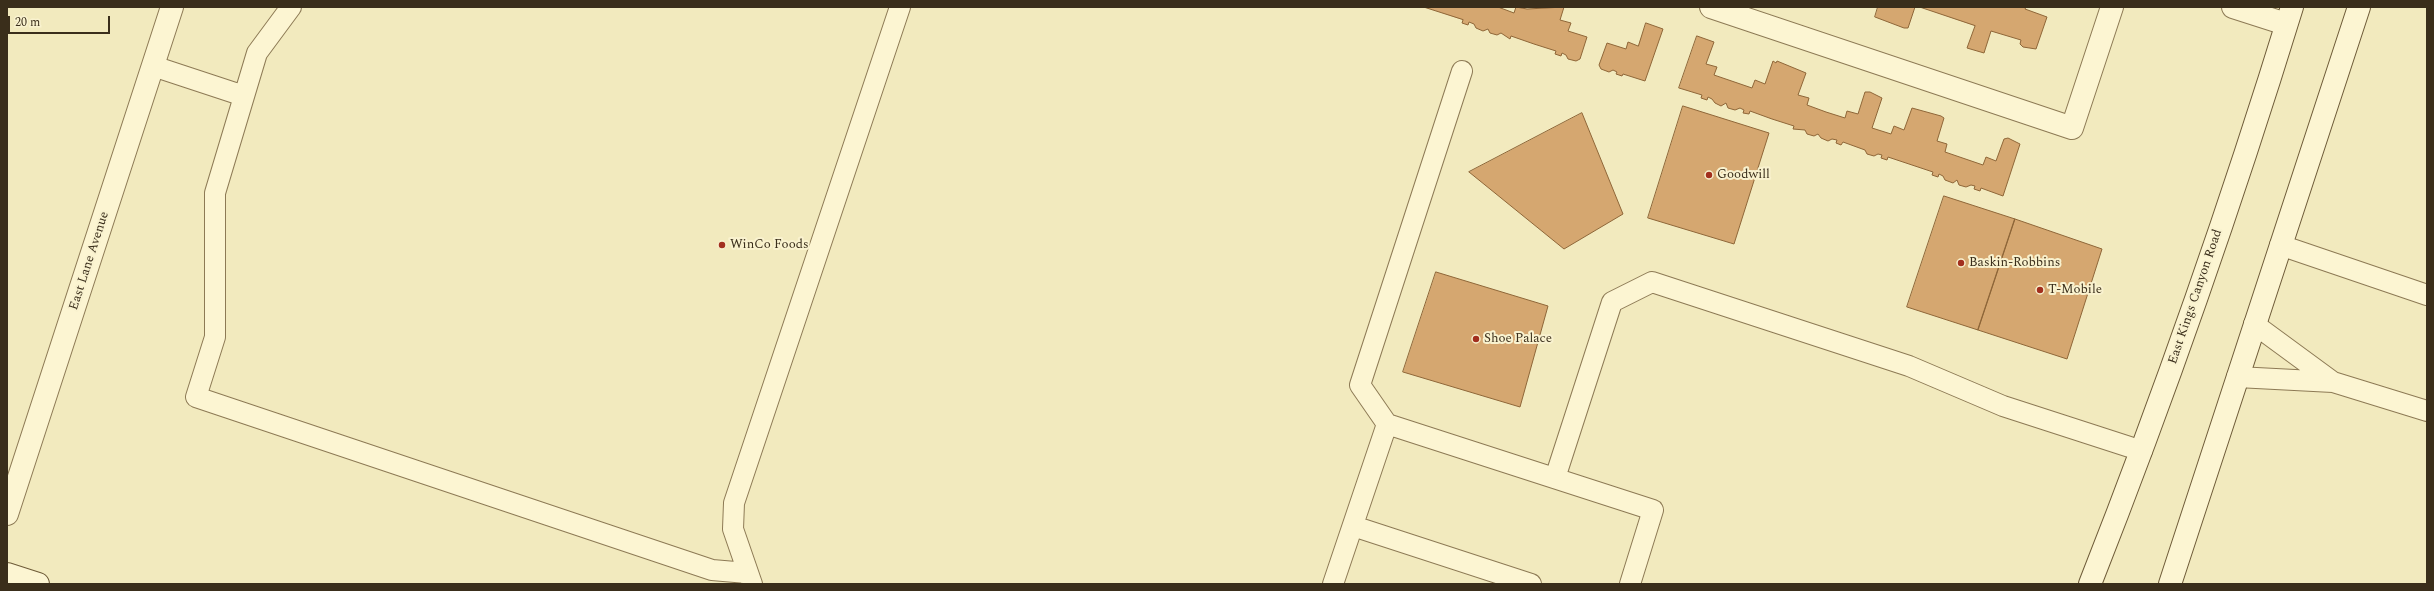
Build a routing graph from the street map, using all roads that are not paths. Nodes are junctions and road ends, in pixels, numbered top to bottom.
1 (172, 7) edge
2 (291, 7) edge
3 (900, 7) edge
4 (1711, 7) edge
5 (2112, 7) edge
6 (2233, 7) edge
7 (2359, 7) edge
8 (2289, 16) edge
9 (153, 66) junction
10 (1462, 71) dead end
11 (244, 96) junction
12 (2280, 245) junction
13 (2427, 295) edge
14 (2254, 324) junction
15 (2237, 377) junction
16 (2333, 382) junction
17 (2427, 411) edge
18 (1387, 424) junction
19 (2142, 451) junction
20 (1555, 478) junction
21 (7, 514) edge
22 (1353, 526) junction
23 (7, 574) edge
24 (750, 578) edge
25 (38, 584) edge
26 (1333, 584) edge
27 (1531, 584) edge
28 (1630, 584) edge
29 (2090, 584) edge
30 (2170, 584) edge

1 - 9 main road, East Lane Avenue
2 - 11 lane
3 - 24 lane
4 - 5 main road
6 - 8 main road
7 - 12 main road
8 - 19 main road, East Kings Canyon Road
9 - 11 lane
9 - 21 main road, East Lane Avenue
10 - 18 lane
11 - 24 lane
12 - 13 lane
12 - 14 main road
14 - 15 main road
14 - 16 lane
15 - 16 lane
15 - 30 main road
16 - 17 lane
18 - 20 lane
18 - 22 lane
19 - 20 lane
19 - 29 main road, East Kings Canyon Road
20 - 28 lane
22 - 26 lane
22 - 27 lane
23 - 25 main road

